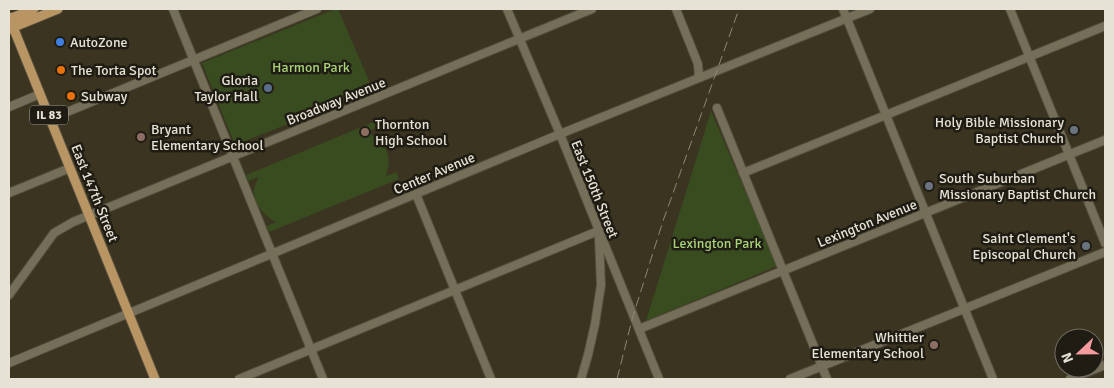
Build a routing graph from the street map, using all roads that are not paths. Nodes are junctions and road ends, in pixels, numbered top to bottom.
1 (34, 9) edge
2 (58, 9) edge
3 (173, 9) edge
4 (317, 9) edge
5 (507, 9) edge
6 (592, 9) edge
7 (676, 9) edge
8 (843, 9) edge
9 (870, 9) edge
10 (1010, 9) edge
11 (847, 18) junction
12 (10, 22) edge
13 (1105, 26) edge
14 (519, 39) junction
15 (1030, 57) junction
16 (193, 59) junction
17 (699, 78) junction
18 (40, 94) junction
19 (9, 107) edge
20 (717, 108) dead end
21 (886, 115) junction
22 (50, 119) junction
23 (560, 134) junction
24 (1105, 140) edge
25 (1069, 154) junction
26 (232, 156) junction
27 (70, 168) junction
28 (743, 173) junction
29 (9, 193) edge
30 (416, 194) junction
31 (926, 213) junction
32 (89, 215) junction
33 (598, 231) junction
34 (1105, 243) edge
35 (1105, 252) edge
36 (272, 253) junction
37 (783, 270) junction
38 (455, 291) junction
39 (9, 295) edge
40 (965, 309) junction
41 (128, 313) junction
42 (639, 329) junction
43 (312, 350) junction
44 (9, 362) edge
45 (1105, 365) edge
46 (822, 367) junction
47 (155, 379) edge
48 (239, 379) edge
49 (323, 379) edge
50 (491, 379) edge
51 (581, 379) edge
52 (659, 379) edge
53 (790, 379) edge
54 (827, 379) edge
55 (993, 379) edge
56 (1070, 379) edge

1 - 12 main road
2 - 12 main road
3 - 16 street
4 - 16 street
5 - 14 street, East 150th Street
6 - 14 street, Broadway Avenue
7 - 17 street
8 - 11 street
9 - 11 street, Center Avenue
10 - 15 street
11 - 17 street, Center Avenue
11 - 21 street
12 - 18 main road, East 147th Street / IL 83
13 - 15 street
14 - 23 street, East 150th Street
14 - 26 street, Broadway Avenue
15 - 21 street
15 - 25 street
16 - 22 street
16 - 26 street
17 - 23 street, Center Avenue
18 - 19 street
18 - 22 main road, East 147th Street / IL 83
20 - 28 street
21 - 28 street
21 - 31 street
22 - 27 main road, East 147th Street / IL 83
23 - 30 street, Center Avenue
23 - 33 street, East 150th Street
24 - 25 street, Lexington Avenue
25 - 31 street, Lexington Avenue
25 - 34 street
26 - 32 street, Broadway Avenue
26 - 36 street
27 - 29 street
27 - 32 main road, East 147th Street / IL 83
28 - 37 street
30 - 36 street, Center Avenue
30 - 38 street
31 - 37 street, Lexington Avenue
31 - 40 street
32 - 39 street, Broadway Avenue
32 - 41 main road, East 147th Street / IL 83
33 - 38 street
33 - 42 street, East 150th Street
33 - 51 street
35 - 40 street
36 - 41 street, Center Avenue
36 - 43 street
37 - 42 street, Lexington Avenue
37 - 46 street
38 - 43 street
38 - 50 street
40 - 46 street
40 - 55 street
41 - 44 street, Center Avenue
41 - 47 main road, East 147th Street / IL 83
42 - 52 street, East 150th Street
43 - 48 street
43 - 49 street
45 - 56 street
46 - 53 street
46 - 54 street

